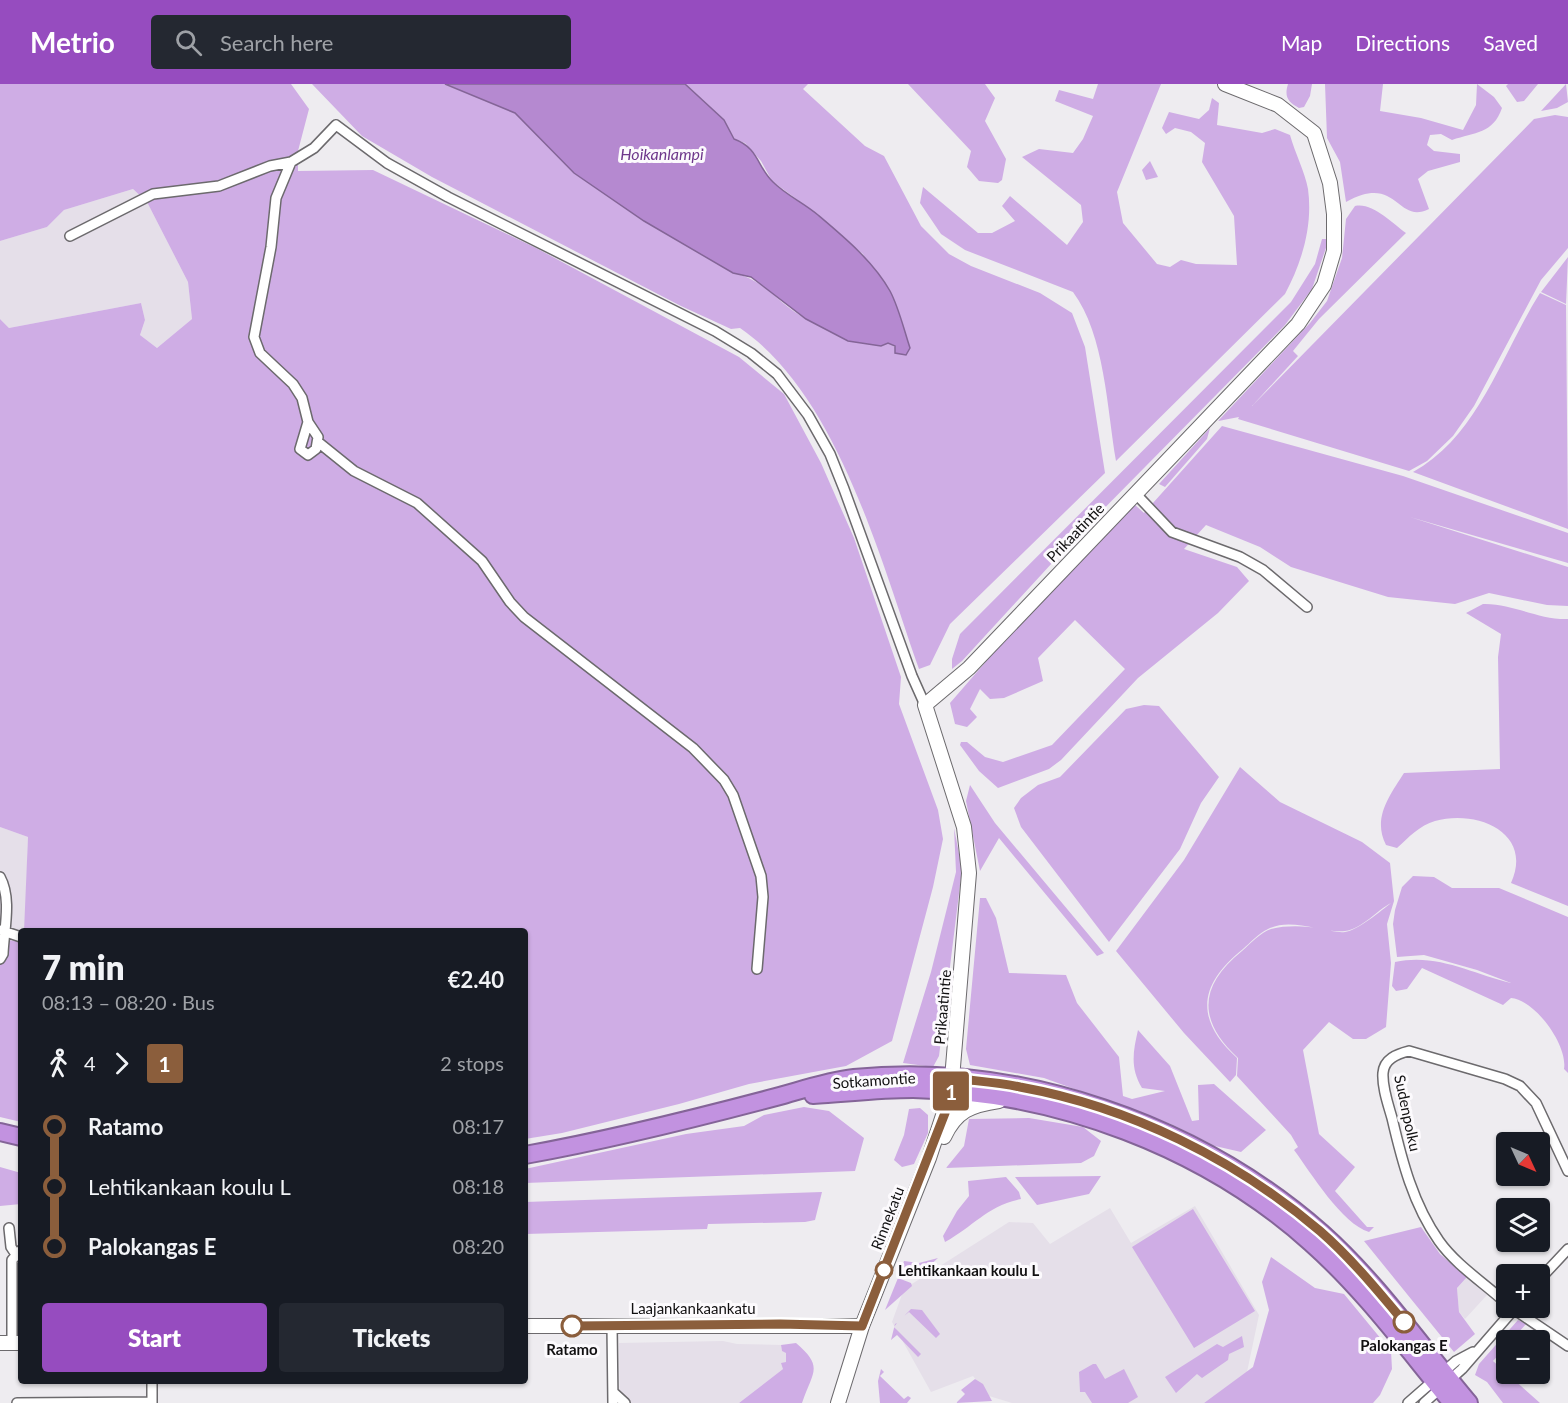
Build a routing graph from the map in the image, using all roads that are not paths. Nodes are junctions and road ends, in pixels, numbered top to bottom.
1 (1225, 84) edge
2 (291, 162) junction
3 (70, 236) dead end
4 (308, 422) junction
5 (318, 441) junction
6 (1135, 494) junction
7 (1307, 607) dead end
8 (925, 705) junction
9 (0, 877) edge
10 (2, 931) edge
11 (18, 936) edge
12 (0, 959) edge
13 (757, 969) dead end
14 (951, 1085) junction
15 (1010, 1100) junction
16 (0, 1132) edge
17 (18, 1136) edge
18 (528, 1154) edge
19 (928, 1158) junction
20 (1568, 1171) edge
21 (9, 1228) dead end
22 (1568, 1248) edge
23 (18, 1252) edge
24 (1550, 1268) edge
25 (1496, 1293) edge
26 (1503, 1318) edge
27 (1528, 1318) edge
28 (528, 1326) edge
29 (612, 1326) junction
30 (862, 1326) junction
31 (11, 1343) edge
32 (1568, 1346) edge
33 (1448, 1375) junction
34 (152, 1384) edge
35 (613, 1392) junction
36 (152, 1402) edge
37 (17, 1403) edge
38 (613, 1403) edge
39 (626, 1403) edge
40 (838, 1403) edge
41 (1408, 1403) edge
42 (1424, 1403) edge
43 (1452, 1403) edge
44 (1469, 1403) edge

1 - 6 street, Prikaatintie
2 - 3 street
2 - 4 street
2 - 8 street
4 - 5 street
4 - 5 street
5 - 13 street
6 - 7 street
6 - 8 street, Prikaatintie
8 - 14 street, Prikaatintie
9 - 10 street
10 - 11 street
10 - 12 street
14 - 15 highway, Sotkamontie
14 - 18 highway, Sotkamontie
14 - 19 street, Rinnekatu
14 - 33 highway, Sotkamontie
15 - 19 street
15 - 33 highway, Sotkamontie
16 - 17 highway
19 - 30 street, Rinnekatu
20 - 25 street, Sudenpolku
21 - 23 street
22 - 24 street
23 - 31 street
26 - 33 street
27 - 32 street, Sudenpolku
28 - 29 street, Laajankankaankatu
29 - 30 street, Laajankankaankatu
29 - 35 street
30 - 40 street, Rinnekatu
33 - 41 street
33 - 42 street
33 - 43 highway, Sotkamontie
33 - 44 highway, Sotkamontie
34 - 36 street
35 - 38 street
35 - 39 street
36 - 37 street

